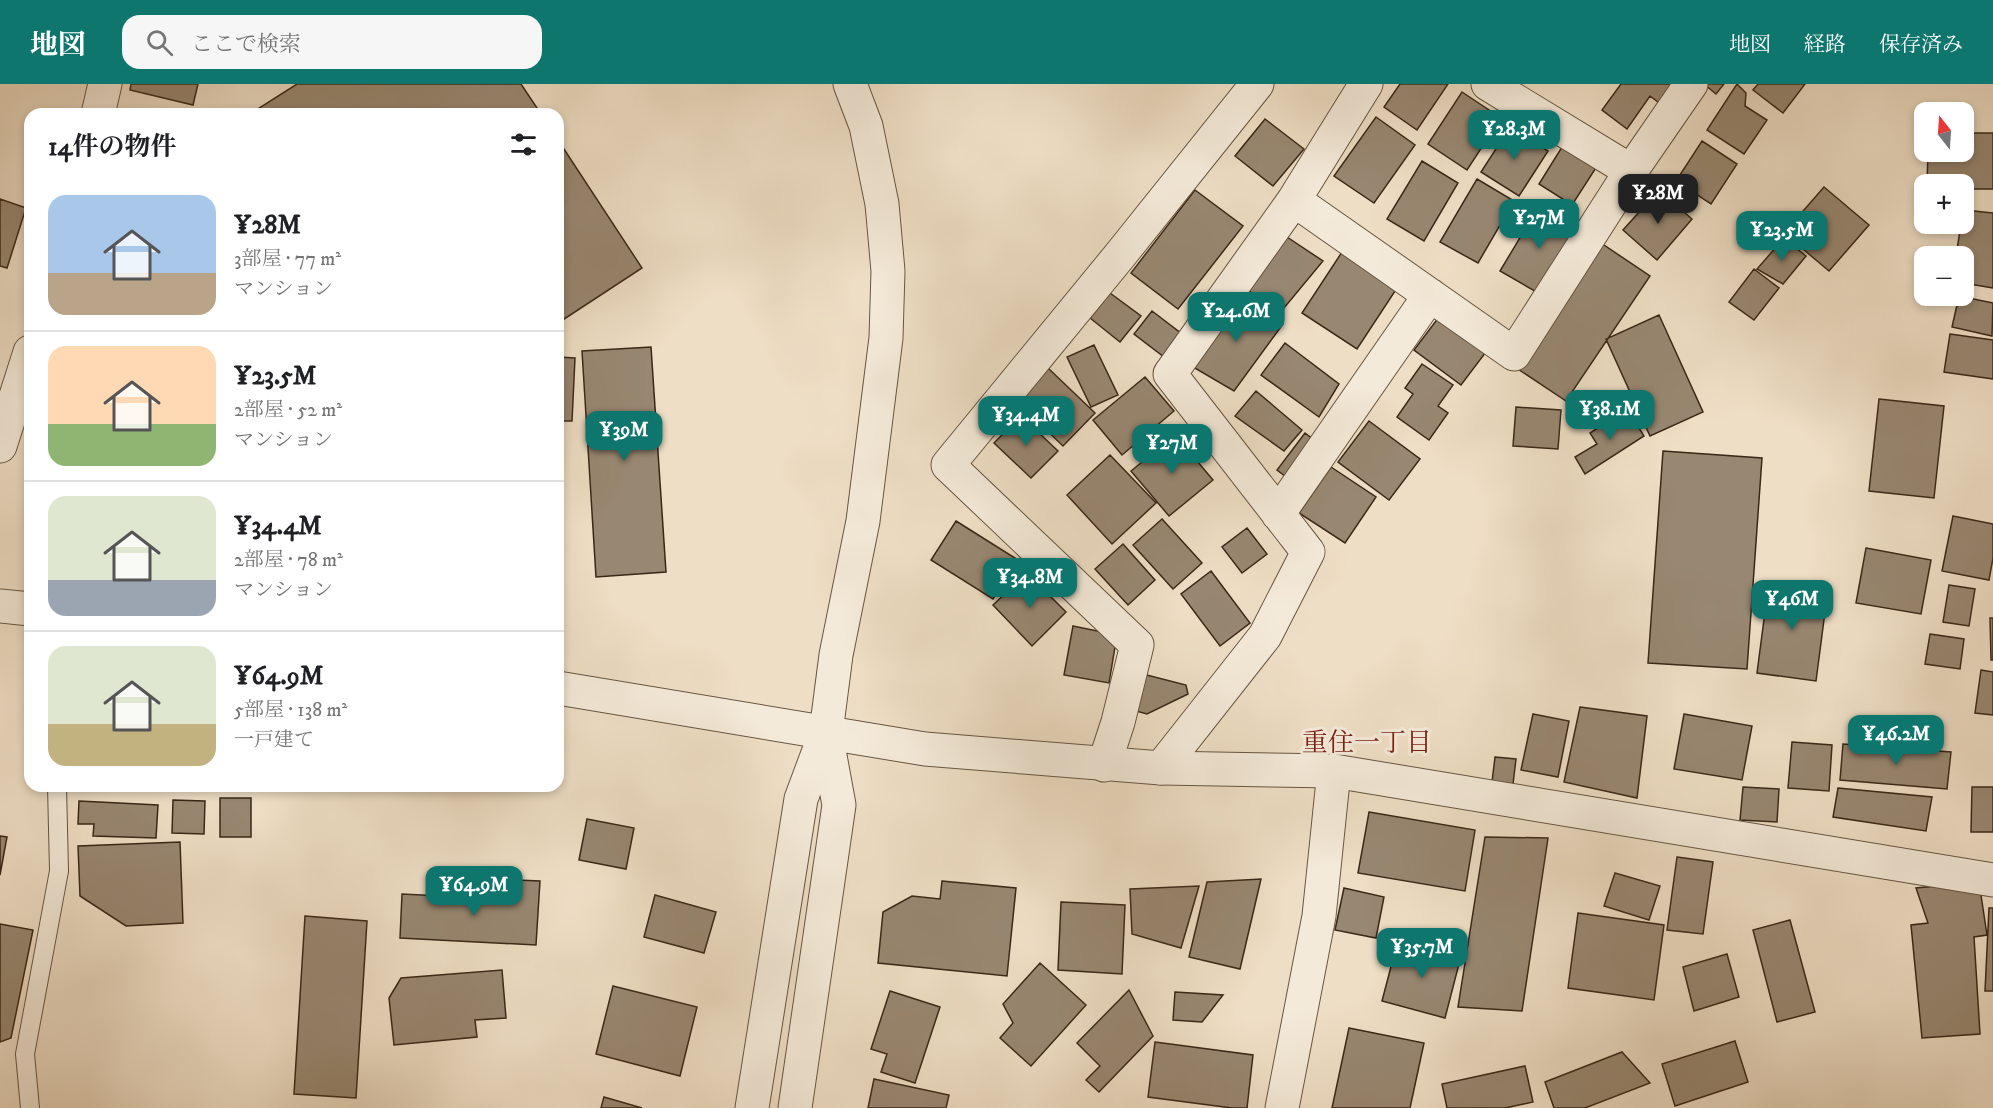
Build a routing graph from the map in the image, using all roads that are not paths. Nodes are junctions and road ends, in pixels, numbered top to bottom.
1 (105, 84) edge
2 (850, 84) edge
3 (1257, 84) edge
4 (1366, 84) edge
5 (1488, 84) edge
6 (1691, 84) edge
7 (99, 108) edge
8 (1631, 171) junction
9 (1294, 200) junction
10 (1430, 295) junction
11 (24, 371) edge
12 (0, 446) edge
13 (1278, 514) junction
14 (0, 606) edge
15 (24, 608) edge
16 (564, 689) edge
17 (826, 732) junction
18 (1104, 765) junction
19 (1161, 768) junction
20 (1334, 771) junction
21 (57, 792) edge
22 (1993, 880) edge
23 (30, 1108) edge
24 (752, 1108) edge
25 (795, 1108) edge
26 (1282, 1108) edge

1 - 7 street
2 - 17 street
3 - 18 street
4 - 9 street
5 - 8 street
6 - 8 street
8 - 10 street
9 - 10 street
9 - 13 street
10 - 13 street
11 - 12 street
13 - 19 street
14 - 15 street
16 - 17 street
17 - 18 street
17 - 24 street
17 - 25 street
18 - 19 street
19 - 20 street
20 - 22 street
20 - 26 street
21 - 23 lane

